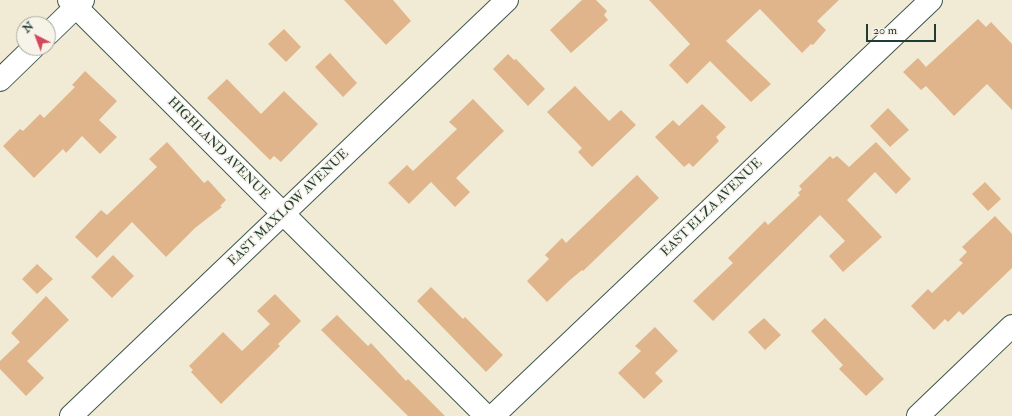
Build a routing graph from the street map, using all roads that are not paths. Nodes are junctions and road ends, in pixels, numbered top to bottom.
1 (506, 0) edge
2 (931, 0) edge
3 (76, 2) edge
4 (56, 25) edge
5 (25, 56) edge
6 (0, 80) edge
7 (283, 213) junction
8 (1012, 326) edge
9 (71, 416) edge
10 (486, 416) edge
11 (493, 416) edge
12 (918, 416) edge

1 - 7 street, EAST MAXLOW AVENUE
2 - 11 street, EAST ELZA AVENUE
3 - 4 street
3 - 7 street, HIGHLAND AVENUE
5 - 6 street
7 - 9 street, EAST MAXLOW AVENUE
7 - 10 street, HIGHLAND AVENUE
8 - 12 street

